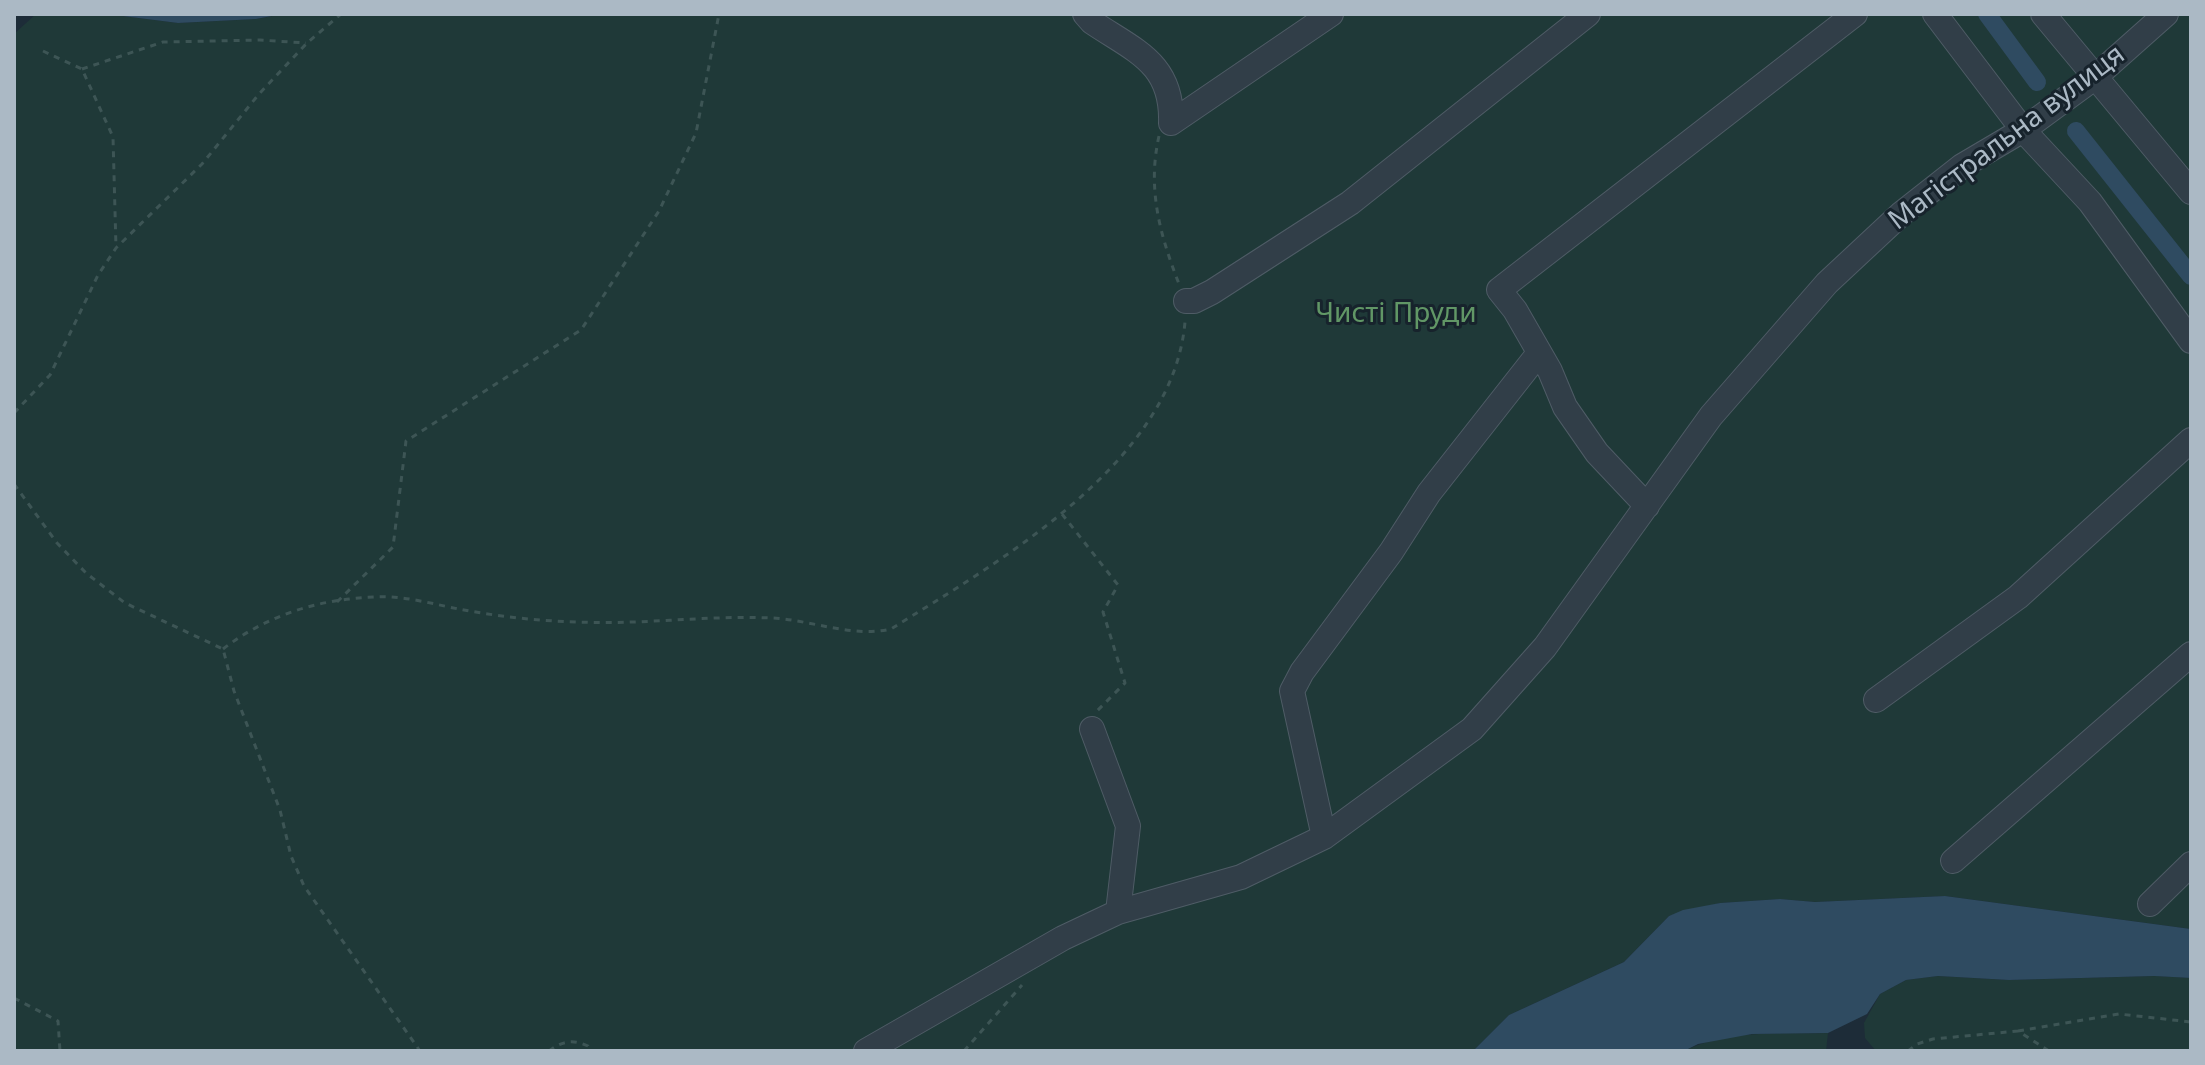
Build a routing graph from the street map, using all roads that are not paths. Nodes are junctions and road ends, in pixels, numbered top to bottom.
1 (1085, 14) edge
2 (1331, 14) edge
3 (1588, 14) edge
4 (1855, 14) edge
5 (1935, 14) edge
6 (2043, 14) edge
7 (2166, 14) edge
8 (2094, 78) junction
9 (2023, 130) junction
10 (2191, 192) edge
11 (1186, 301) road end
12 (2191, 341) edge
13 (1539, 353) junction
14 (2191, 440) edge
15 (1647, 506) junction
16 (2191, 654) edge
17 (1876, 700) dead end
18 (1092, 729) road end
19 (1324, 837) junction
20 (1953, 861) dead end
21 (2191, 864) edge
22 (2150, 904) dead end
23 (1118, 912) junction
24 (866, 1051) edge

1 - 2 street
3 - 11 street
4 - 13 street
5 - 9 street
6 - 8 street
7 - 8 street, Магістральна вулиця
8 - 9 street, Магістральна вулиця
8 - 10 street
9 - 12 street
9 - 15 street, Магістральна вулиця
13 - 15 street
13 - 19 street
14 - 17 street
15 - 19 street, Магістральна вулиця
16 - 20 street
18 - 23 street
19 - 23 street, Магістральна вулиця
21 - 22 street
23 - 24 street, Магістральна вулиця

